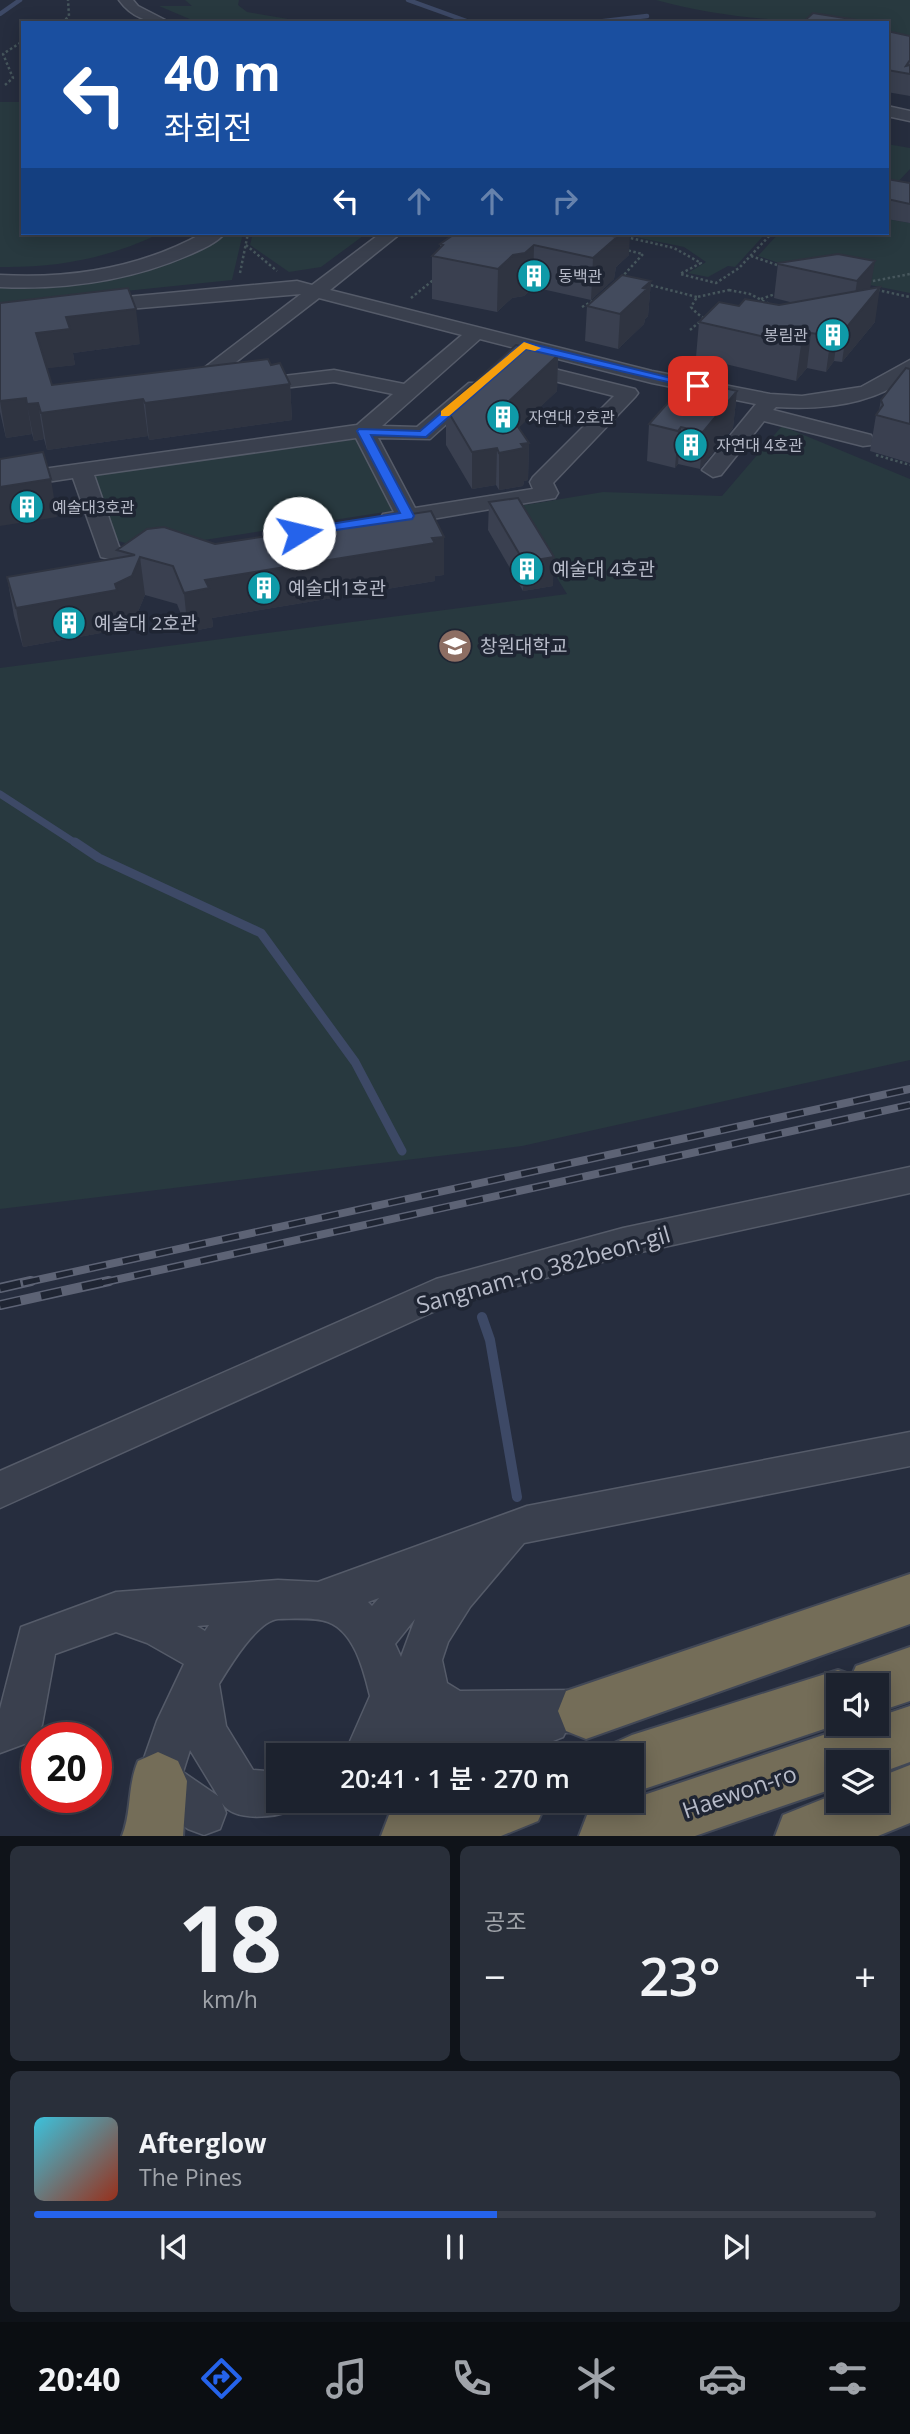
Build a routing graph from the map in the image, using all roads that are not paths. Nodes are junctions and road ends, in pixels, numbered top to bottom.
1 (126, 0) edge
2 (160, 21) edge
3 (889, 111) edge
4 (910, 116) edge
5 (212, 235) edge
6 (389, 235) edge
7 (0, 281) edge
8 (305, 289) junction
9 (69, 309) edge
10 (476, 333) junction
11 (524, 345) junction
12 (504, 362) junction
13 (910, 366) edge
14 (194, 384) junction
15 (168, 388) edge
16 (407, 391) junction
17 (764, 406) junction
18 (363, 431) junction
19 (863, 440) dead end
20 (713, 470) dead end
21 (82, 472) junction
22 (0, 482) edge
23 (408, 516) junction
24 (367, 522) edge
25 (176, 552) edge
26 (910, 1180) edge
27 (910, 1449) edge
28 (0, 1490) edge
29 (527, 1524) junction
30 (488, 1556) junction
31 (910, 1599) edge
32 (322, 1600) junction
33 (263, 1602) junction
34 (117, 1612) junction
35 (379, 1654) junction
36 (204, 1667) junction
37 (910, 1674) edge
38 (889, 1681) edge
39 (826, 1702) edge
40 (586, 1711) junction
41 (0, 1731) edge
42 (910, 1734) edge
43 (371, 1743) edge
44 (644, 1760) edge
45 (158, 1780) junction
46 (910, 1794) edge
47 (232, 1809) edge
48 (480, 1813) edge
49 (152, 1836) edge
50 (410, 1836) edge
51 (608, 1836) edge
52 (804, 1836) edge

1 - 2 street
3 - 4 street
5 - 7 street
6 - 8 street
8 - 9 street
8 - 10 street
8 - 14 street
10 - 11 street
10 - 16 street
11 - 12 street
11 - 17 street
12 - 18 street
12 - 23 street
13 - 17 street
14 - 15 street
14 - 16 street
16 - 18 street
17 - 19 street
17 - 20 street
18 - 21 street
18 - 23 street
21 - 22 street
21 - 25 street
23 - 24 street
26 - 28 street, Sangnam-ro 382beon-gil
27 - 29 street
29 - 30 street
29 - 32 street
30 - 35 street
30 - 40 street
31 - 40 highway
32 - 33 street
32 - 35 street
33 - 34 street
33 - 36 street
34 - 36 street
34 - 41 street
35 - 40 street
35 - 43 street
36 - 45 street
36 - 47 street
37 - 38 highway
39 - 44 highway
42 - 51 highway, Haewon-ro
45 - 47 street
45 - 49 highway
46 - 52 highway
48 - 50 highway

